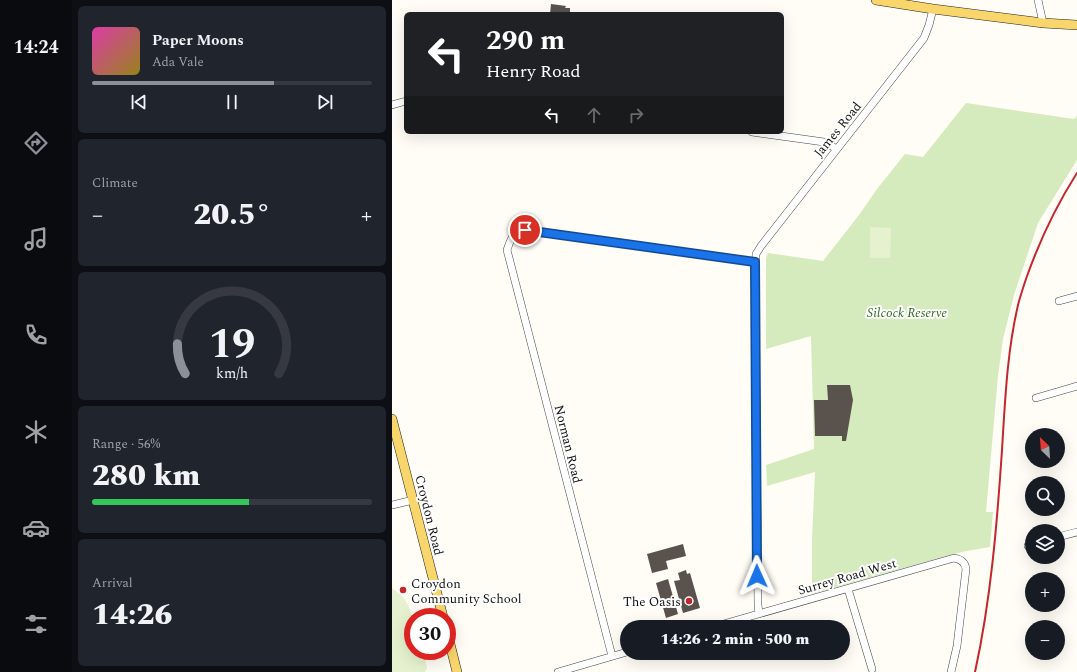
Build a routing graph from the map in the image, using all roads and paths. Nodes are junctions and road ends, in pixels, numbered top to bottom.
1 (876, 0) edge
2 (1038, 0) edge
3 (918, 3) edge
4 (933, 9) junction
5 (1043, 23) junction
6 (1077, 25) edge
7 (404, 102) edge
8 (392, 105) edge
9 (766, 134) edge
10 (837, 149) junction
11 (755, 262) junction
12 (1077, 296) edge
13 (1059, 301) dead end
14 (1077, 386) edge
15 (1036, 398) dead end
16 (392, 419) edge
17 (413, 500) junction
18 (392, 505) edge
19 (1077, 532) edge
20 (1065, 535) edge
21 (848, 588) junction
22 (441, 608) edge
23 (759, 614) junction
24 (738, 620) edge
25 (620, 654) edge
26 (612, 656) junction
27 (454, 660) edge
28 (872, 669) dead end
29 (457, 672) edge
30 (558, 672) edge
31 (951, 672) edge

1 - 3 main road
2 - 5 street
3 - 4 main road
4 - 5 main road
4 - 10 street, James Road
5 - 6 main road
7 - 8 street
9 - 10 street
10 - 11 street, James Road
11 - 23 street
11 - 26 street, Norman Road
12 - 13 street
14 - 15 street
16 - 17 main road, Croydon Road
17 - 18 street
17 - 22 main road, Croydon Road
19 - 20 street
21 - 23 street, Surrey Road West
21 - 28 street
21 - 31 street, Surrey Road West
23 - 24 street, Surrey Road West
25 - 26 street
26 - 30 street
27 - 29 main road

